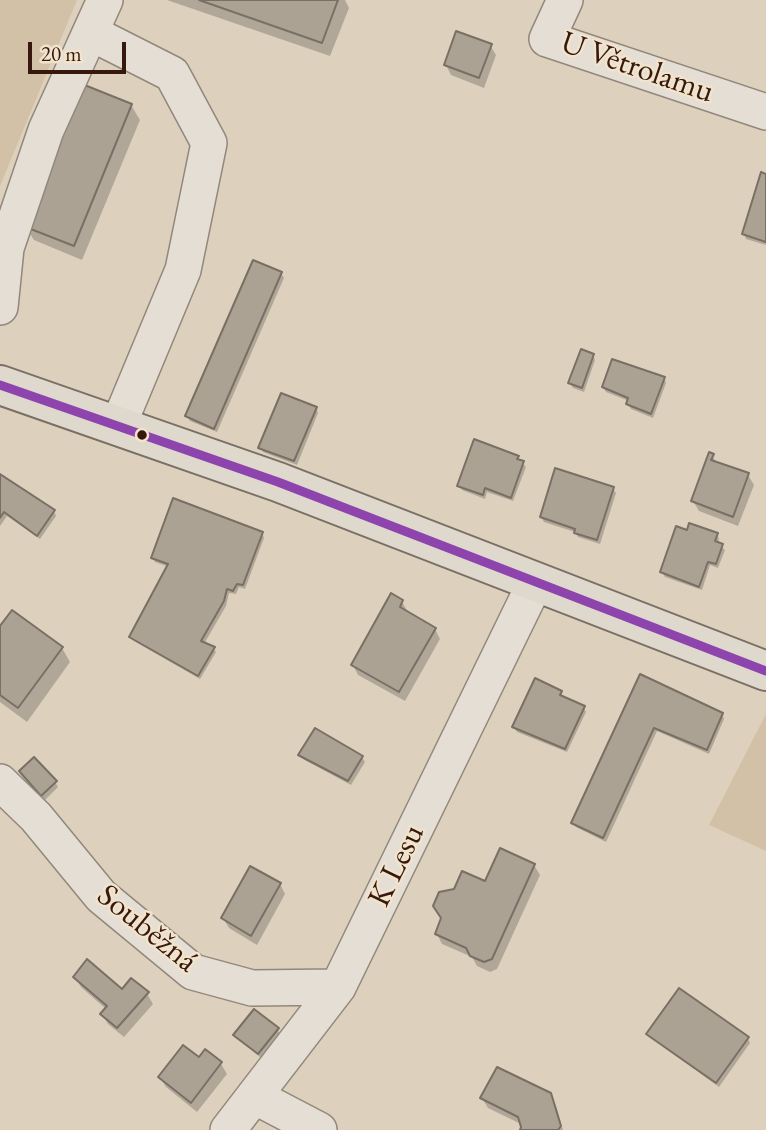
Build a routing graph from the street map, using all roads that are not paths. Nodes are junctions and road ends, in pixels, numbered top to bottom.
1 (104, 0) edge
2 (565, 0) edge
3 (91, 33) junction
4 (766, 112) edge
5 (0, 307) edge
6 (0, 385) edge
7 (118, 426) junction
8 (535, 583) junction
9 (766, 671) edge
10 (0, 782) edge
11 (338, 987) junction
12 (254, 1096) junction
13 (228, 1130) edge
14 (319, 1130) edge

1 - 3 street
2 - 4 street, U Větrolamu
3 - 5 street
3 - 7 street
6 - 7 main road
7 - 8 main road
8 - 9 main road
8 - 11 street, K Lesu
10 - 11 street, Souběžná
11 - 12 street, K Lesu
12 - 13 street, K Lesu
12 - 14 street

